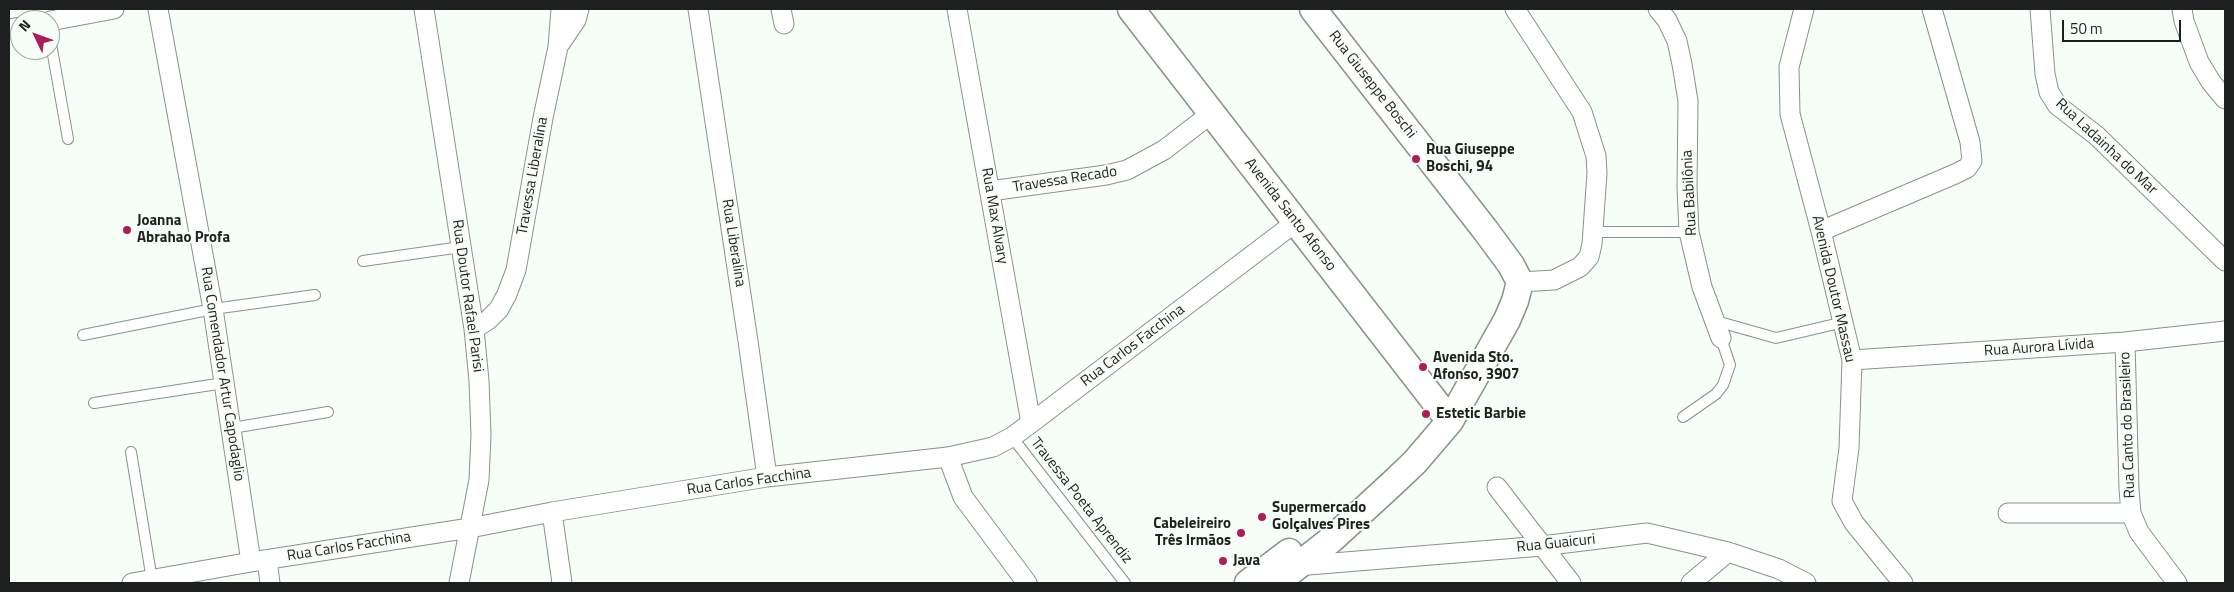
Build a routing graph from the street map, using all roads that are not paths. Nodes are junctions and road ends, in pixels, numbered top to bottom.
1 (114, 9) edge
2 (158, 9) edge
3 (424, 9) edge
4 (561, 9) edge
5 (579, 9) edge
6 (698, 9) edge
7 (957, 9) edge
8 (1131, 9) edge
9 (1313, 9) edge
10 (1516, 9) edge
11 (1658, 9) edge
12 (1804, 9) edge
13 (1932, 9) edge
14 (2040, 9) edge
15 (2182, 9) edge
16 (60, 19) edge
17 (558, 47) junction
18 (54, 60) edge
19 (2225, 99) edge
20 (1212, 114) junction
21 (68, 139) dead end
22 (990, 191) junction
23 (1296, 222) junction
24 (1821, 231) junction
25 (1593, 232) junction
26 (1689, 232) junction
27 (461, 247) junction
28 (2225, 260) edge
29 (363, 261) dead end
30 (1520, 282) junction
31 (315, 295) dead end
32 (213, 309) junction
33 (1844, 322) junction
34 (474, 329) junction
35 (1719, 330) junction
36 (2225, 331) edge
37 (82, 335) dead end
38 (2125, 342) junction
39 (1852, 360) junction
40 (224, 383) junction
41 (94, 403) dead end
42 (328, 412) dead end
43 (1683, 417) dead end
44 (1450, 421) junction
45 (1031, 423) junction
46 (232, 428) junction
47 (1012, 436) junction
48 (131, 452) dead end
49 (948, 457) junction
50 (767, 477) junction
51 (1497, 486) dead end
52 (552, 512) junction
53 (2008, 513) dead end
54 (2132, 513) junction
55 (470, 528) junction
56 (1542, 546) junction
57 (1728, 552) junction
58 (259, 561) junction
59 (1284, 570) edge
60 (152, 580) junction
61 (132, 583) edge
62 (270, 583) edge
63 (459, 583) edge
64 (562, 583) edge
65 (1028, 583) edge
66 (1125, 583) edge
67 (1248, 583) edge
68 (1571, 583) edge
69 (1691, 583) edge
70 (1806, 583) edge
71 (1903, 583) edge
72 (2178, 583) edge

1 - 16 street
2 - 32 street, Rua Comendador Artur Capodaglio
3 - 27 street, Rua Doutor Rafael Parisi
4 - 17 street, Travessa Liberalina
5 - 17 street
6 - 50 street, Rua Liberalina
7 - 22 street, Rua Max Alvary
8 - 20 main road, Avenida Santo Afonso
9 - 30 main road, Rua Giuseppe Boschi
10 - 25 street
11 - 26 street, Rua Babilônia
12 - 24 street, Avenida Doutor Massau
13 - 24 street
14 - 28 street, Rua Ladainha do Mar
15 - 19 street
17 - 34 street, Travessa Liberalina
18 - 21 lane
20 - 22 street, Travessa Recado
20 - 23 main road, Avenida Santo Afonso
22 - 45 street, Rua Max Alvary
23 - 44 main road, Avenida Santo Afonso
23 - 45 street, Rua Carlos Facchina
24 - 33 street, Avenida Doutor Massau
25 - 26 lane
25 - 30 street
26 - 35 street, Rua Babilônia
27 - 29 lane
27 - 34 street, Rua Doutor Rafael Parisi
30 - 44 main road
31 - 32 lane
32 - 37 lane
32 - 40 street, Rua Comendador Artur Capodaglio
33 - 35 lane
33 - 39 street, Avenida Doutor Massau
34 - 55 street, Rua Doutor Rafael Parisi
35 - 43 lane, Rua Babilônia
36 - 38 street, Rua Aurora Lívida
38 - 39 street, Rua Aurora Lívida
38 - 54 street, Rua Canto do Brasileiro
39 - 71 street, Avenida Doutor Massau
40 - 41 lane
40 - 46 street, Rua Comendador Artur Capodaglio
42 - 46 lane
44 - 59 main road
45 - 47 street, Rua Carlos Facchina
46 - 58 street, Rua Comendador Artur Capodaglio
47 - 49 street, Rua Carlos Facchina
47 - 66 lane, Travessa Poeta Aprendiz
48 - 60 lane
49 - 50 street, Rua Carlos Facchina
49 - 65 street
50 - 52 street, Rua Carlos Facchina
51 - 56 street
52 - 55 street, Rua Carlos Facchina
52 - 64 street
53 - 54 street
54 - 72 street, Rua Canto do Brasileiro
55 - 58 street, Rua Carlos Facchina
55 - 63 street, Rua Doutor Rafael Parisi
56 - 57 street, Rua Guaicuri
56 - 59 street, Rua Guaicuri
56 - 68 street
57 - 69 street
57 - 70 street, Rua Guaicuri
58 - 60 street, Rua Carlos Facchina
58 - 62 street, Rua Comendador Artur Capodaglio
59 - 67 main road
60 - 61 street, Rua Carlos Facchina

